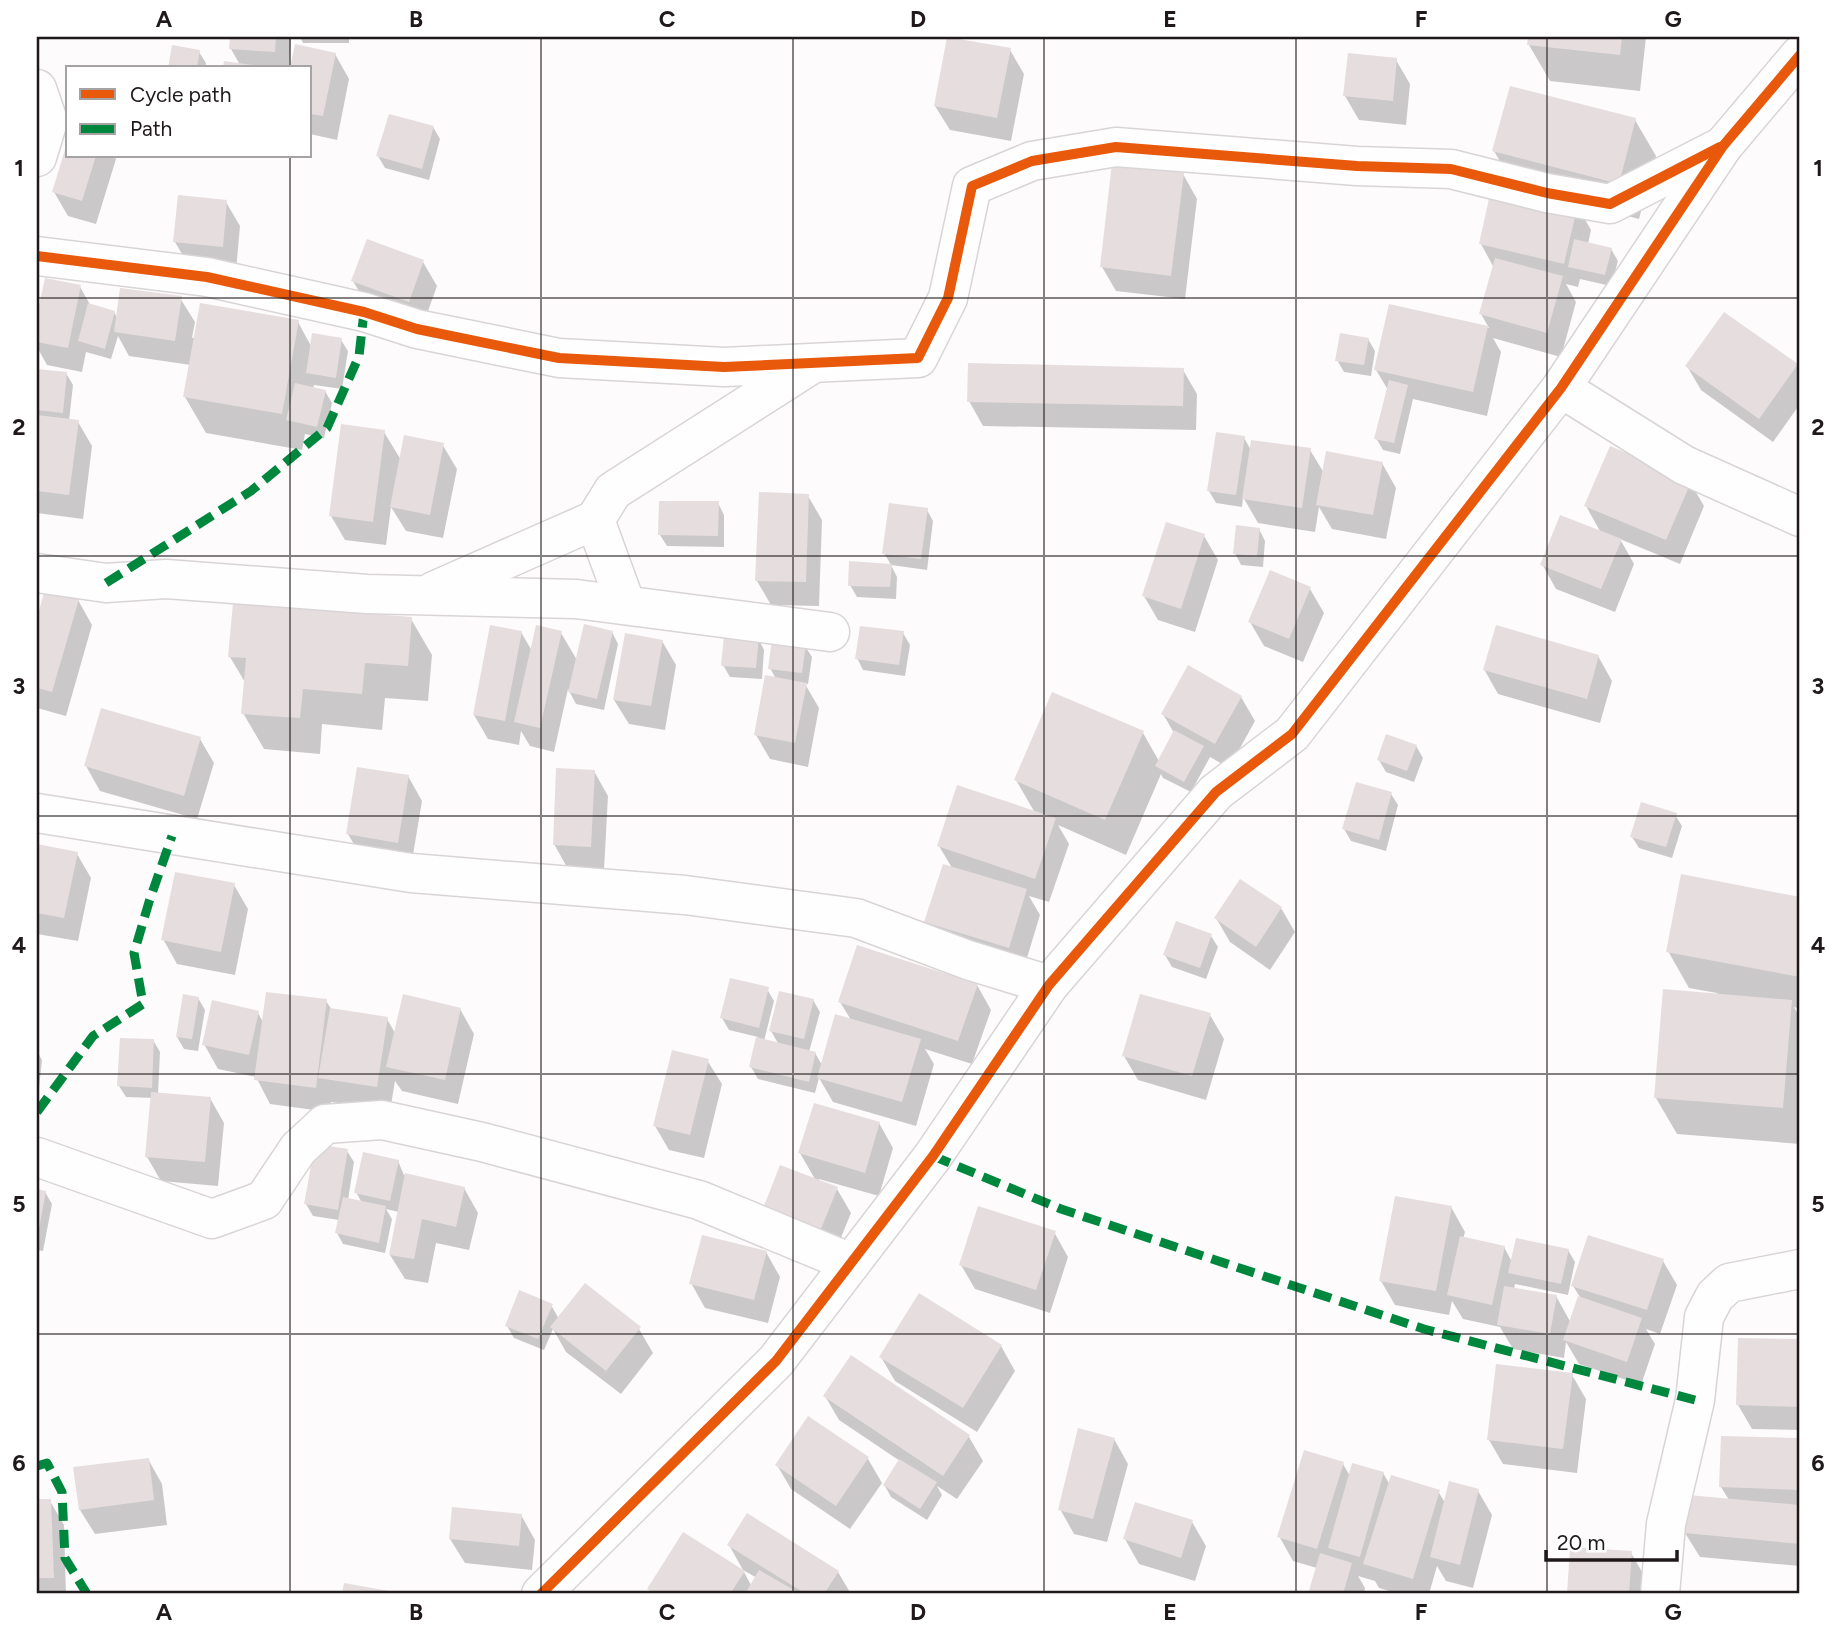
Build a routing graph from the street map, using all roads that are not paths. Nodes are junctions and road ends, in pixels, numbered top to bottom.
1 (1800, 55) edge
2 (37, 89) edge
3 (1723, 146) junction
4 (37, 157) edge
5 (37, 256) edge
6 (813, 363) junction
7 (1561, 388) junction
8 (1800, 516) edge
9 (595, 520) junction
10 (37, 573) edge
11 (424, 596) junction
12 (626, 605) junction
13 (830, 632) dead end
14 (37, 813) edge
15 (1049, 985) junction
16 (37, 1157) edge
17 (851, 1263) junction
18 (1800, 1269) edge
19 (541, 1594) edge
20 (1660, 1594) edge

1 - 3 street
2 - 4 street
3 - 6 street
3 - 7 street
5 - 6 street
6 - 9 street
7 - 8 street
7 - 15 street
9 - 11 street
9 - 12 street
10 - 11 street
11 - 12 street
12 - 13 street
14 - 15 street
15 - 17 street
16 - 17 street
17 - 19 street
18 - 20 street

